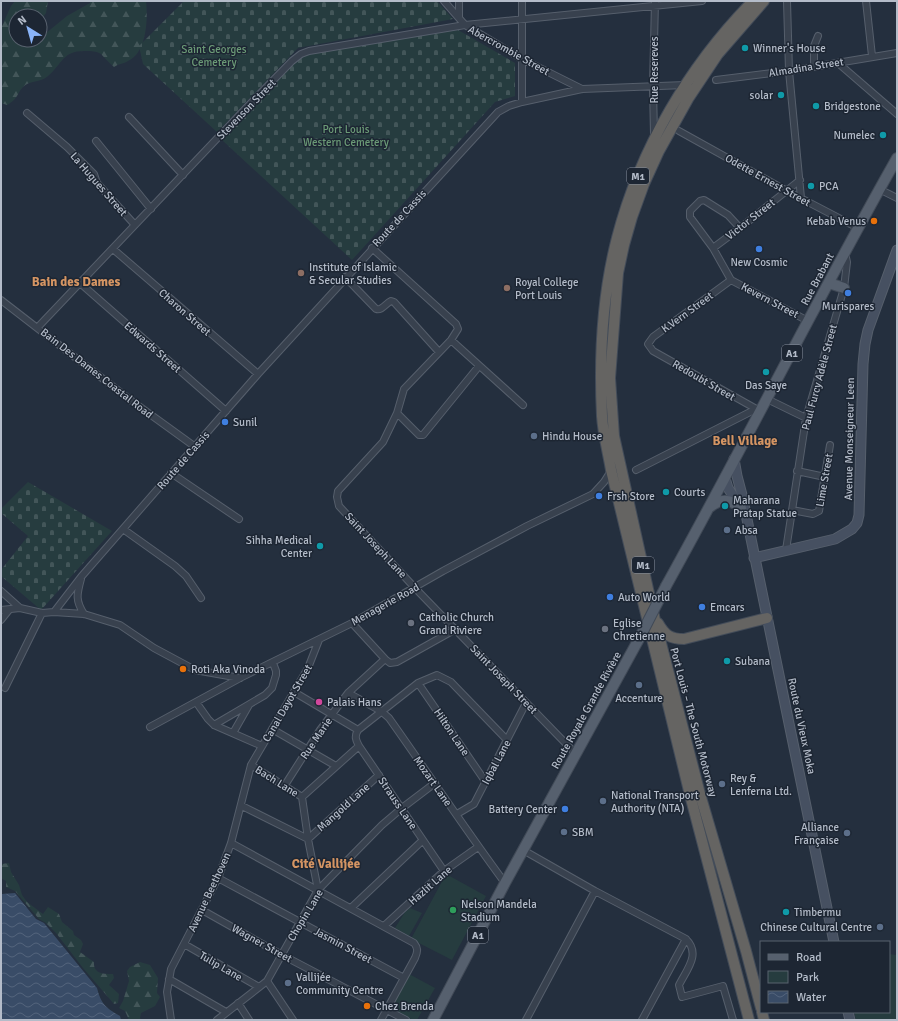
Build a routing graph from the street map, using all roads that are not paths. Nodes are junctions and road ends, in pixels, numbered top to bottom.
1 (444, 1) edge
2 (459, 1) edge
3 (522, 1) edge
4 (702, 1) edge
5 (747, 1) edge
6 (753, 1) edge
7 (764, 1) edge
8 (787, 1) edge
9 (866, 1) edge
10 (655, 3) edge
11 (459, 17) junction
12 (522, 18) junction
13 (465, 25) junction
14 (818, 36) dead end
15 (716, 42) junction
16 (897, 53) edge
17 (872, 56) junction
18 (522, 59) junction
19 (838, 62) junction
20 (814, 66) junction
21 (788, 71) junction
22 (716, 80) dead end
23 (685, 85) junction
24 (653, 87) junction
25 (582, 89) junction
26 (522, 102) junction
27 (26, 113) dead end
28 (897, 114) edge
29 (129, 117) dead end
30 (679, 131) dead end
31 (654, 140) junction
32 (96, 141) dead end
33 (897, 158) edge
34 (183, 175) junction
35 (800, 180) junction
36 (879, 189) junction
37 (787, 191) junction
38 (801, 198) junction
39 (897, 198) edge
40 (151, 209) junction
41 (135, 225) junction
42 (740, 228) junction
43 (858, 228) junction
44 (372, 248) junction
45 (713, 248) junction
46 (113, 249) junction
47 (897, 250) edge
48 (844, 253) junction
49 (345, 277) junction
50 (731, 280) junction
51 (829, 283) junction
52 (80, 284) junction
53 (844, 288) junction
54 (1, 300) edge
55 (808, 321) junction
56 (38, 327) junction
57 (451, 340) junction
58 (650, 348) joint
59 (439, 352) junction
60 (479, 366) junction
61 (258, 374) junction
62 (767, 399) junction
63 (523, 405) dead end
64 (758, 410) junction
65 (226, 411) junction
66 (397, 413) junction
67 (806, 418) junction
68 (830, 444) dead end
69 (194, 446) junction
70 (734, 459) junction
71 (611, 470) junction
72 (636, 470) dead end
73 (797, 471) junction
74 (171, 473) junction
75 (824, 477) junction
76 (725, 478) junction
77 (709, 508) junction
78 (792, 510) junction
79 (744, 512) junction
80 (239, 519) dead end
81 (123, 529) junction
82 (786, 550) junction
83 (754, 558) junction
84 (81, 577) junction
85 (415, 588) junction
86 (1, 591) edge
87 (201, 598) dead end
88 (20, 608) junction
89 (1, 610) edge
90 (9, 610) junction
91 (54, 612) junction
92 (42, 613) junction
93 (84, 614) junction
94 (654, 616) junction
95 (767, 618) junction
96 (1, 620) edge
97 (352, 623) junction
98 (456, 629) junction
99 (320, 640) junction
100 (384, 659) junction
101 (273, 663) junction
102 (240, 678) junction
103 (418, 683) junction
104 (5, 688) dead end
105 (294, 692) junction
106 (348, 693) junction
107 (196, 702) junction
108 (526, 703) junction
109 (250, 704) junction
110 (381, 711) junction
111 (332, 715) junction
112 (214, 725) junction
113 (150, 727) dead end
114 (272, 729) junction
115 (234, 733) junction
116 (356, 733) junction
117 (507, 740) junction
118 (262, 746) junction
119 (359, 746) junction
120 (308, 750) junction
121 (576, 754) junction
122 (251, 765) junction
123 (336, 766) junction
124 (379, 775) junction
125 (485, 782) junction
126 (435, 783) junction
127 (285, 785) junction
128 (302, 797) junction
129 (242, 806) junction
130 (402, 808) junction
131 (457, 814) junction
132 (308, 839) junction
133 (423, 840) junction
134 (231, 843) junction
135 (478, 847) junction
136 (523, 850) junction
137 (444, 871) junction
138 (218, 878) junction
139 (505, 883) junction
140 (318, 890) junction
141 (595, 891) junction
142 (350, 908) junction
143 (202, 910) junction
144 (299, 922) junction
145 (384, 926) junction
146 (686, 939) junction
147 (834, 941) edge
148 (184, 944) junction
149 (282, 954) junction
150 (404, 978) junction
151 (169, 979) junction
152 (267, 981) junction
153 (259, 987) junction
154 (238, 1003) junction
155 (760, 1004) edge
156 (387, 1009) junction
157 (226, 1012) junction
158 (171, 1020) edge
159 (217, 1020) edge
160 (249, 1020) edge
161 (293, 1020) edge
162 (381, 1020) edge
163 (406, 1020) edge
164 (433, 1020) edge
165 (526, 1020) edge
166 (642, 1020) edge
167 (733, 1020) edge
168 (749, 1020) edge

1 - 11 street, Abercrombie Street
2 - 11 street
3 - 12 street
4 - 10 street, Stevenson Street
5 - 15 highway
6 - 15 highway, Port Louis – The South Motorway / M1
7 - 94 highway, Port Louis – The South Motorway / M1
8 - 21 street
9 - 17 street
10 - 12 street, Stevenson Street
10 - 24 street, Rue Resereves
11 - 13 street, Abercrombie Street
12 - 13 street, Stevenson Street
12 - 18 street
13 - 18 street, Abercrombie Street
13 - 34 street, Stevenson Street
14 - 20 street
15 - 23 highway, Port Louis – The South Motorway / M1
16 - 17 street, Almadina Street
17 - 19 street, Almadina Street
18 - 25 street, Abercrombie Street
18 - 26 street
19 - 20 street, Almadina Street
19 - 28 street
20 - 21 street, Almadina Street
21 - 22 street, Almadina Street
21 - 35 street
23 - 24 street, Route de Cassis
23 - 31 highway, Port Louis – The South Motorway / M1
24 - 25 street, Route de Cassis
24 - 31 street, Rue Resereves
25 - 26 street, Route de Cassis
26 - 44 street, Route de Cassis
27 - 41 street, La Hugues Street
29 - 34 street
30 - 37 street, Odette Ernest Street
31 - 71 highway, Port Louis – The South Motorway / M1
32 - 40 street
33 - 36 main road, Rue Brabant / A1
34 - 40 street, Stevenson Street
35 - 37 street, Victor Street
35 - 38 street
36 - 39 street
36 - 43 main road, Rue Brabant / A1
37 - 38 street, Odette Ernest Street
37 - 42 street, Victor Street
38 - 43 street, Odette Ernest Street
40 - 41 street, Stevenson Street
41 - 46 street, Stevenson Street
42 - 45 street, Victor Street
42 - 45 street
43 - 48 main road, Rue Brabant / A1
44 - 49 street, Route de Cassis
44 - 57 street, Saint Joseph Lane
45 - 50 street
46 - 52 street, Stevenson Street
46 - 61 street, Charon Street
47 - 82 main road, Avenue Monseigneur Leen
48 - 51 main road, Rue Brabant / A1
48 - 53 street, Paul Furcy Adèle Street
49 - 59 street
49 - 61 street, Route de Cassis
50 - 55 street, Kevern Street
50 - 58 street, K.Vern Street
51 - 53 main road
51 - 55 main road, Rue Brabant / A1
52 - 56 street, Stevenson Street
52 - 65 street, Edwards Street
53 - 67 street, Paul Furcy Adèle Street
54 - 56 street, Bain Des Dames Coastal Road
55 - 62 main road, Rue Brabant / A1
56 - 69 street, Bain Des Dames Coastal Road
57 - 59 street, Saint Joseph Lane
57 - 60 street
58 - 64 street, Redoubt Street
59 - 66 street, Saint Joseph Lane
60 - 63 street
60 - 66 street
61 - 65 street, Route de Cassis
62 - 64 main road, Rue Brabant / A1
62 - 67 street
64 - 70 main road, Route Royale Grande Rivière / A1
64 - 72 street
65 - 69 street, Route de Cassis
66 - 85 street, Saint Joseph Lane
67 - 73 street, Paul Furcy Adèle Street
68 - 75 street, Lime Street
69 - 74 street, Route de Cassis
70 - 76 main road, Route Royale Grande Rivière / A1
70 - 79 main road, Route du Vieux Moka
71 - 85 street, Menagerie Road
71 - 168 highway, Port Louis – The South Motorway / M1
73 - 75 street
73 - 78 street, Paul Furcy Adèle Street
74 - 80 street
74 - 81 street, Route de Cassis
75 - 78 street, Lime Street
76 - 77 main road, Route Royale Grande Rivière / A1
76 - 79 main road, Route du Vieux Moka
77 - 79 main road
77 - 121 main road, Route Royale Grande Rivière / A1, bridge
78 - 82 street, Paul Furcy Adèle Street
79 - 83 main road, Route du Vieux Moka
81 - 84 street, Route de Cassis
81 - 87 street
82 - 83 main road, Avenue Monseigneur Leen
83 - 95 main road, Route du Vieux Moka
84 - 91 street, Route de Cassis
84 - 93 street
85 - 97 street, Menagerie Road
85 - 98 street, Saint Joseph Street
86 - 88 street
88 - 90 street
88 - 92 street
89 - 90 street
90 - 96 street
91 - 92 street
91 - 93 street
92 - 104 street
93 - 102 street
94 - 95 highway
94 - 155 highway, Port Louis – The South Motorway / M1
95 - 147 main road, Route du Vieux Moka
97 - 99 street, Menagerie Road
97 - 100 street
98 - 100 street
98 - 108 street, Saint Joseph Street
99 - 101 street, Menagerie Road
99 - 105 street, Canal Dayot Street
100 - 106 street, Rue Marie
101 - 102 street, Menagerie Road
101 - 109 street
102 - 107 street, Menagerie Road
103 - 110 street
103 - 117 street
103 - 125 street, Hilton Lane
105 - 111 street
105 - 114 street, Canal Dayot Street
106 - 110 street, Mozart Lane
106 - 111 street, Rue Marie
107 - 112 street
107 - 113 street, Menagerie Road
108 - 117 street, Iqbal Lane
108 - 121 street, Saint Joseph Street
109 - 112 street
109 - 115 street
110 - 116 street
110 - 126 street, Mozart Lane
111 - 116 street
111 - 120 street, Rue Marie
112 - 115 street
114 - 118 street, Canal Dayot Street
114 - 120 street
115 - 118 street
116 - 119 street, Strauss Lane
117 - 125 street, Iqbal Lane
118 - 122 street, Canal Dayot Street
119 - 123 street
119 - 124 street, Strauss Lane
120 - 123 street
120 - 127 street, Rue Marie
121 - 136 main road, Route Royale Grande Rivière / A1
122 - 127 street, Bach Lane
122 - 129 street, Avenue Beethoven
123 - 128 street
124 - 130 street, Strauss Lane
124 - 132 street, Mangold Lane
125 - 131 street, Iqbal Lane
126 - 130 street, Chopin Lane
126 - 131 street, Mozart Lane
127 - 128 street, Bach Lane
128 - 132 street
129 - 132 street
129 - 134 street, Avenue Beethoven
130 - 133 street, Strauss Lane
130 - 140 street, Chopin Lane
131 - 135 street, Mozart Lane
132 - 140 street
133 - 137 street, Strauss Lane
133 - 142 street
134 - 138 street, Avenue Beethoven
134 - 140 street
135 - 137 street, Hazlit Lane
135 - 139 street, Mozart Lane
136 - 139 main road, Route Royale Grande Rivière / A1
136 - 141 street
137 - 145 street, Hazlit Lane
138 - 143 street, Avenue Beethoven
138 - 144 street, Jasmin Street
139 - 164 main road, Route Royale Grande Rivière / A1
140 - 142 street
140 - 144 street, Chopin Lane
141 - 146 street
141 - 165 street
142 - 145 street
143 - 148 street, Avenue Beethoven
143 - 149 street, Wagner Street
144 - 149 street, Chopin Lane
144 - 150 street, Jasmin Street
145 - 150 street
146 - 166 street
146 - 167 street
148 - 151 street, Avenue Beethoven
148 - 153 street, Tulip Lane
149 - 152 street, Chopin Lane
149 - 156 street, Wagner Street
150 - 156 street
151 - 157 street
151 - 158 street, Avenue Beethoven
152 - 153 street, Chopin Lane
152 - 161 street
153 - 154 street, Chopin Lane
154 - 157 street, Chopin Lane
154 - 160 street
156 - 162 street
156 - 163 street, Wagner Street
157 - 159 street, Chopin Lane

